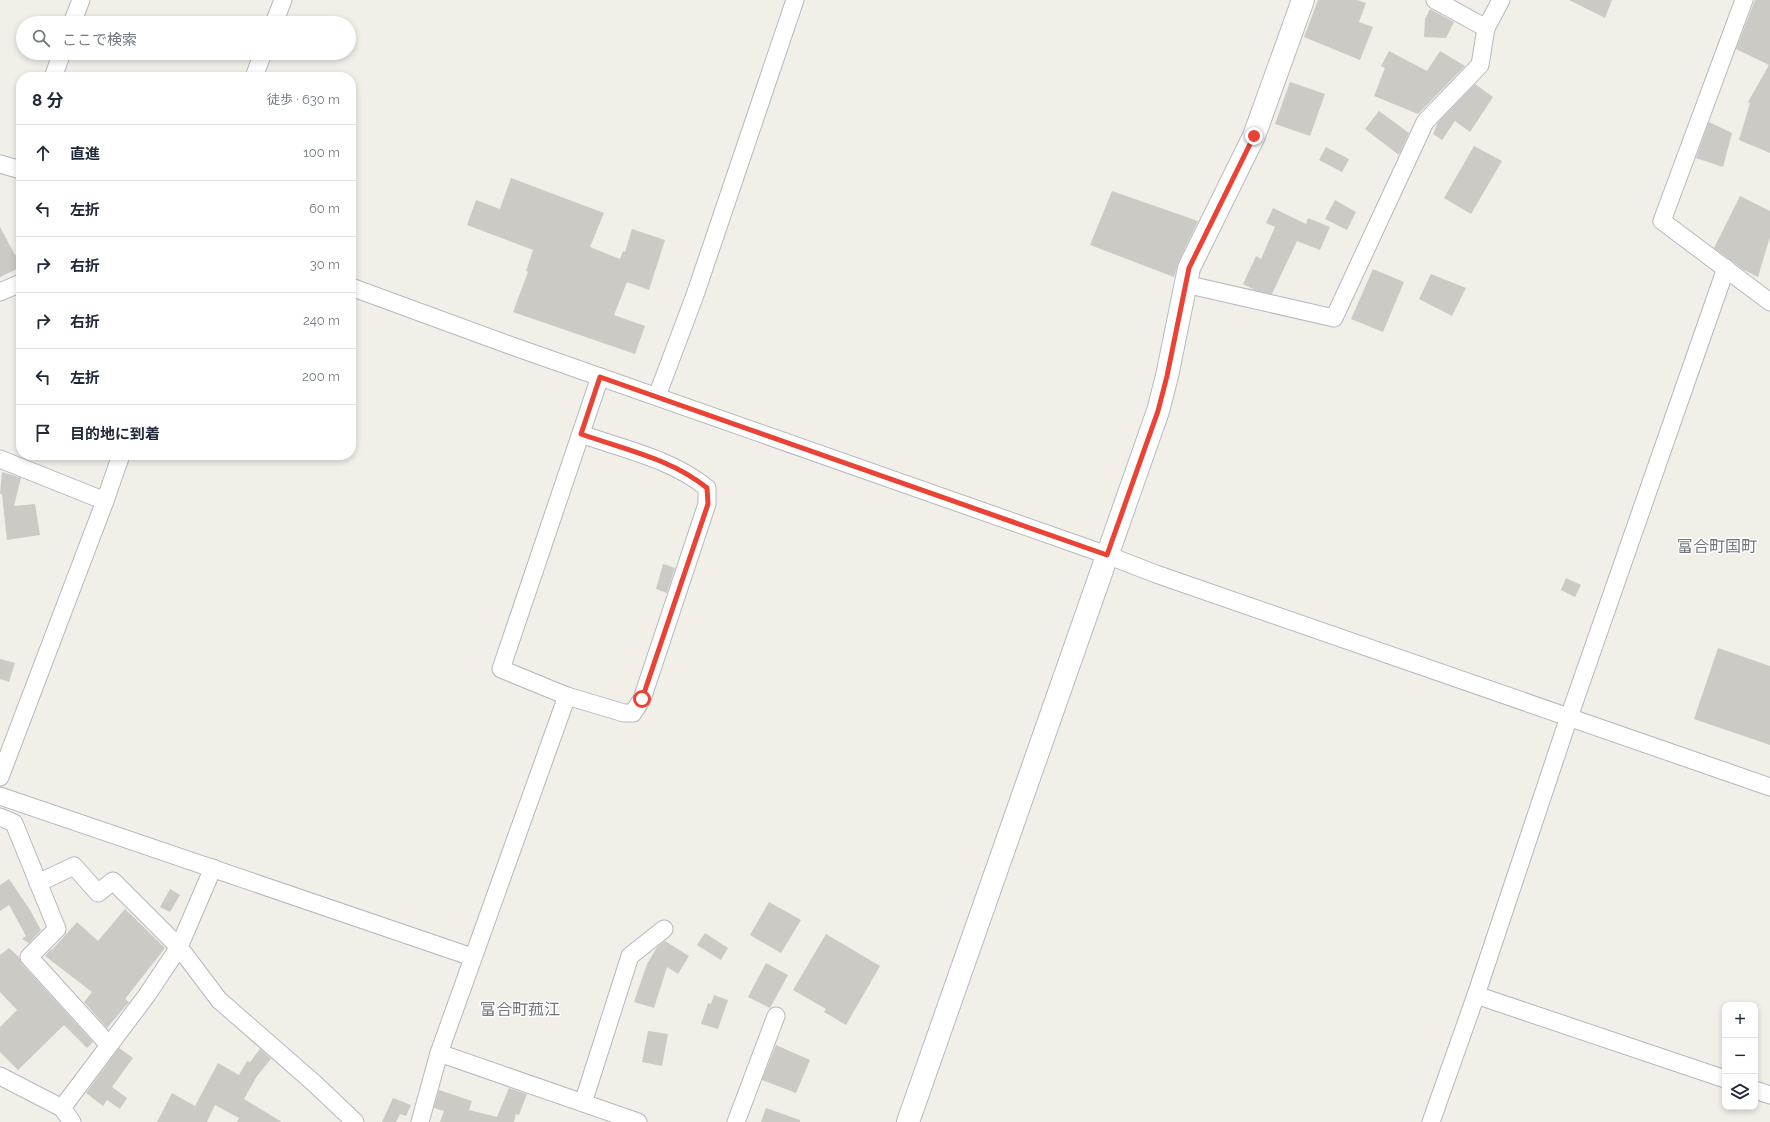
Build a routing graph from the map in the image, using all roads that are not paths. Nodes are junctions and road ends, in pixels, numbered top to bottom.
1 (81, 0) edge
2 (282, 0) edge
3 (795, 0) edge
4 (1303, 0) edge
5 (1435, 0) edge
6 (1501, 0) edge
7 (1744, 0) edge
8 (75, 16) edge
9 (276, 16) edge
10 (1486, 28) junction
11 (59, 60) edge
12 (260, 60) edge
13 (55, 72) edge
14 (256, 72) edge
15 (0, 164) edge
16 (16, 167) edge
17 (1726, 268) junction
18 (16, 284) edge
19 (1185, 284) junction
20 (356, 289) edge
21 (0, 292) edge
22 (1770, 302) edge
23 (600, 377) junction
24 (657, 396) junction
25 (581, 434) junction
26 (0, 459) edge
27 (119, 460) edge
28 (105, 501) junction
29 (1107, 555) junction
30 (567, 696) junction
31 (1570, 717) junction
32 (0, 777) edge
33 (1770, 787) edge
34 (0, 796) edge
35 (0, 817) edge
36 (213, 868) junction
37 (38, 882) junction
38 (664, 929) dead end
39 (179, 947) junction
40 (472, 957) junction
41 (1476, 995) junction
42 (776, 1016) dead end
43 (109, 1045) junction
44 (439, 1053) junction
45 (0, 1076) edge
46 (1722, 1078) edge
47 (1758, 1091) edge
48 (1770, 1095) edge
49 (583, 1103) junction
50 (62, 1108) junction
51 (633, 1121) edge
52 (72, 1122) edge
53 (354, 1122) edge
54 (420, 1122) edge
55 (736, 1122) edge
56 (908, 1122) edge
57 (1431, 1122) edge

1 - 8 street
2 - 9 street
3 - 24 street
4 - 19 street
5 - 10 street
6 - 10 street
7 - 17 street
10 - 19 street
11 - 13 street
12 - 14 street
15 - 16 street
17 - 22 street
17 - 31 street
18 - 21 street
19 - 29 street
20 - 23 street
23 - 24 street
23 - 25 street
24 - 29 street
25 - 30 street
25 - 30 street
26 - 28 street
27 - 28 street
28 - 32 street
29 - 31 street
29 - 56 street
30 - 40 street
31 - 33 street
31 - 41 street
34 - 36 street
35 - 37 street
36 - 39 street
36 - 40 street
37 - 39 street
37 - 43 street
38 - 49 street
39 - 43 street
39 - 53 street
40 - 44 street
41 - 46 street
41 - 57 street
42 - 55 street
43 - 50 street
44 - 49 street
44 - 54 street
45 - 50 street
47 - 48 street
49 - 51 street
50 - 52 street

